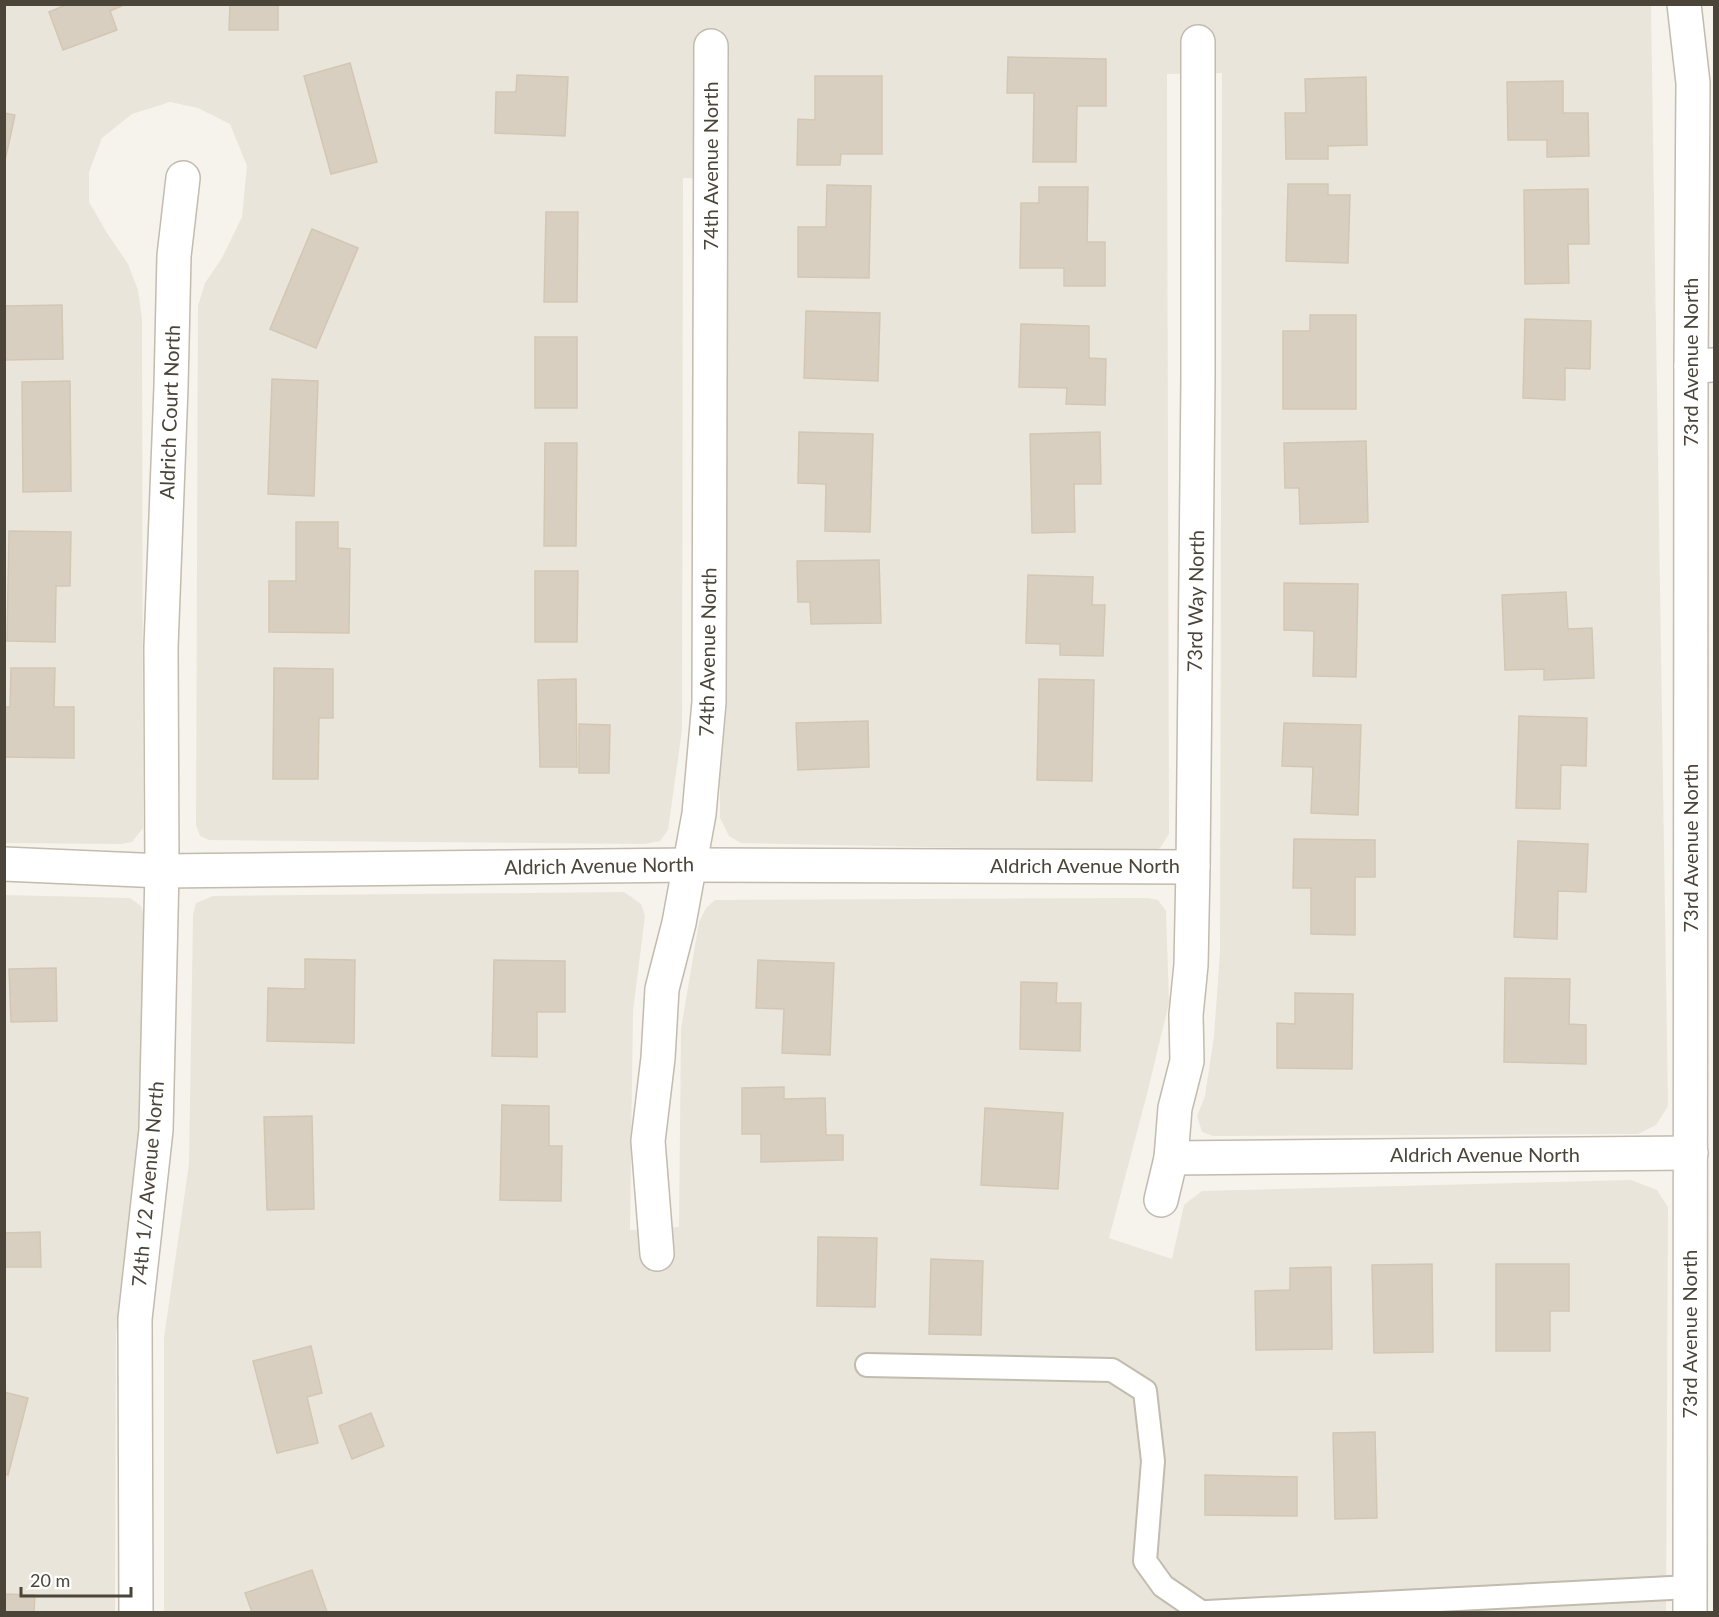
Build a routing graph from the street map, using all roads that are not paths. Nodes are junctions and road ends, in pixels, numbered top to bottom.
1 (1684, 4) edge
2 (1706, 4) edge
3 (1198, 42) dead end
4 (711, 46) dead end
5 (1693, 83) junction
6 (183, 178) dead end
7 (1703, 365) edge
8 (161, 647) joint
9 (4, 864) edge
10 (690, 865) junction
11 (1193, 867) junction
12 (162, 871) junction
13 (1691, 1153) junction
14 (1171, 1158) junction
15 (1161, 1200) dead end
16 (657, 1254) dead end
17 (867, 1365) dead end
18 (1690, 1600) edge
19 (136, 1612) edge
20 (1201, 1612) edge
21 (1207, 1612) edge

1 - 5 street, 73rd Avenue North
2 - 5 street, 73rd Avenue North
3 - 11 street, 73rd Way North
4 - 10 street, 74th Avenue North
5 - 7 street, 73rd Avenue North
6 - 8 street, Aldrich Court North
7 - 13 street, 73rd Avenue North
8 - 12 street, 74th 1/2 Avenue North
9 - 12 street, Aldrich Avenue North
10 - 11 street, Aldrich Avenue North
10 - 12 street, Aldrich Avenue North
10 - 16 street, 74th Avenue North
11 - 14 street, 73rd Way North
12 - 19 street, 74th 1/2 Avenue North
13 - 14 street, Aldrich Avenue North
13 - 18 street, 73rd Avenue North
14 - 15 street, 73rd Way North
17 - 20 lane
18 - 21 lane

